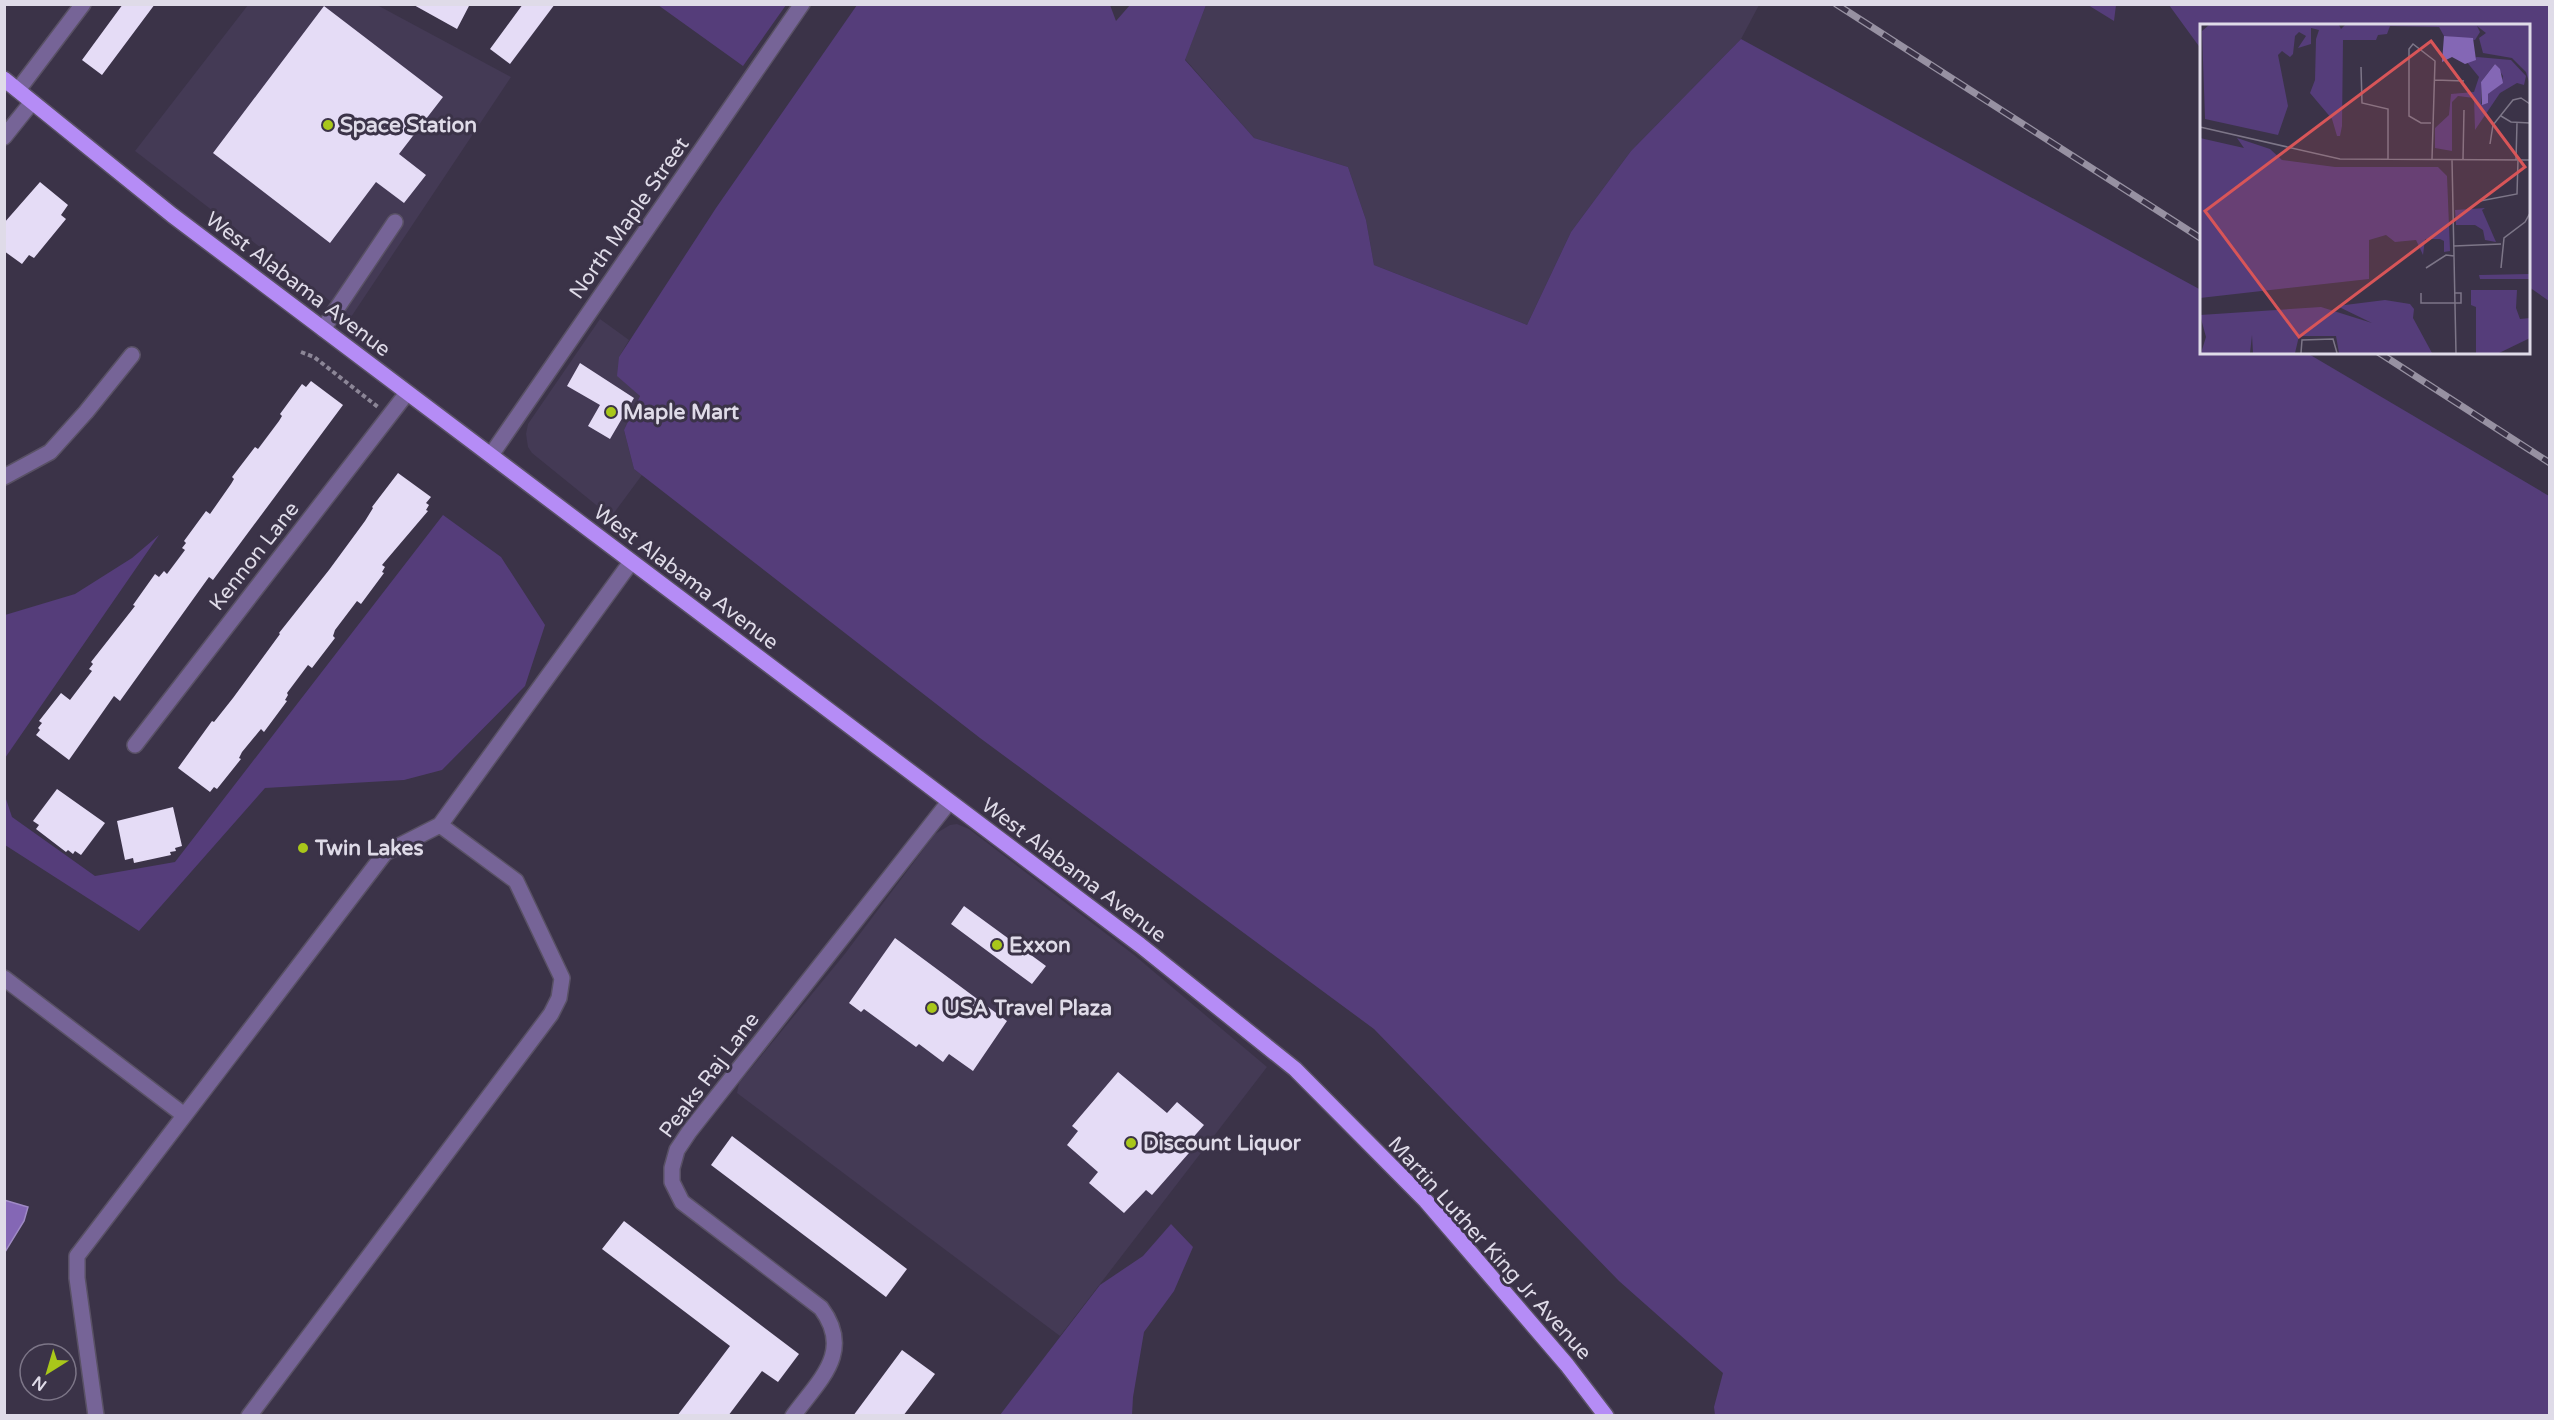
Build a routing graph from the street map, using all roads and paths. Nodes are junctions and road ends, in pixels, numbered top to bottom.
1 (83, 4) edge
2 (802, 4) edge
3 (4, 79) edge
4 (18, 90) junction
5 (32, 102) junction
6 (4, 137) edge
7 (395, 222) dead end
8 (323, 329) junction
9 (301, 352) dead end
10 (132, 356) dead end
11 (407, 393) junction
12 (390, 416) junction
13 (490, 455) junction
14 (4, 477) edge
15 (631, 562) junction
16 (135, 746) dead end
17 (949, 802) junction
18 (440, 825) junction
19 (4, 978) edge
20 (1338, 1112) joint
21 (184, 1115) junction
22 (96, 1416) edge
23 (249, 1416) edge
24 (792, 1416) edge
25 (1606, 1416) edge

1 - 4 street
2 - 13 street, North Maple Street
3 - 4 main road, West Alabama Avenue
4 - 5 main road, West Alabama Avenue
5 - 6 street
5 - 8 main road, West Alabama Avenue
7 - 8 street
8 - 11 main road, West Alabama Avenue
9 - 12 path
10 - 14 street
11 - 12 street, Kennon Lane
11 - 13 main road, West Alabama Avenue
12 - 16 street, Kennon Lane
13 - 15 main road, West Alabama Avenue
15 - 17 main road, West Alabama Avenue
15 - 18 street
17 - 20 main road, West Alabama Avenue
17 - 24 street, Peaks Raj Lane
18 - 21 street
18 - 23 street
19 - 21 street
20 - 25 main road, Martin Luther King Jr Avenue
21 - 22 street

